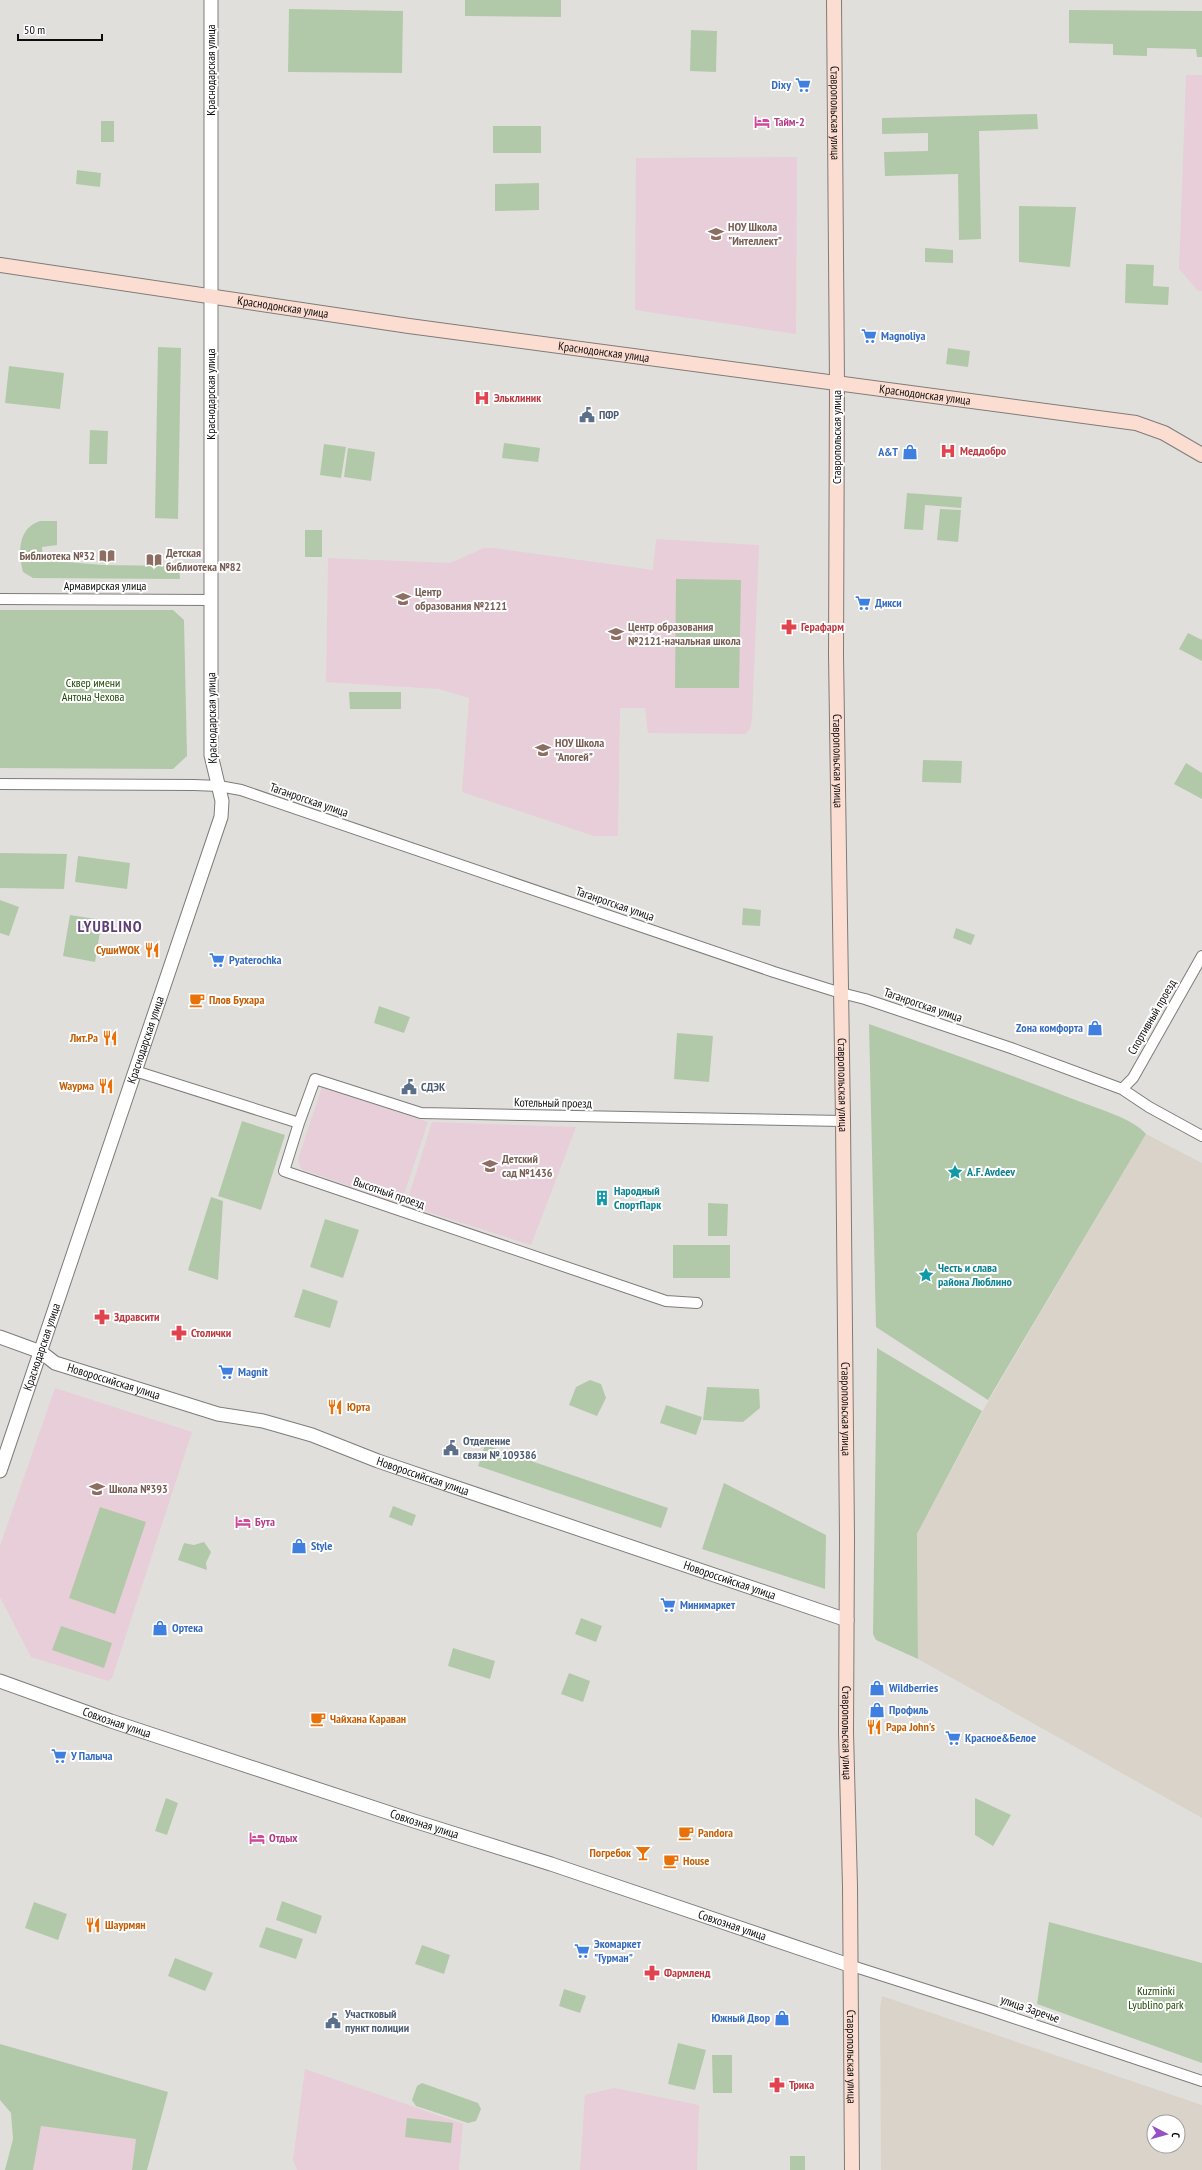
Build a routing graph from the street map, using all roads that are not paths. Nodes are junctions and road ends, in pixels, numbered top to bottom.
1 (211, 0) edge
2 (834, 0) edge
3 (0, 265) edge
4 (211, 295) junction
5 (837, 383) junction
6 (1202, 455) edge
7 (0, 599) edge
8 (211, 600) junction
9 (0, 784) edge
10 (219, 786) junction
11 (1202, 956) edge
12 (841, 993) junction
13 (135, 1071) junction
14 (1122, 1089) junction
15 (843, 1121) junction
16 (299, 1123) junction
17 (1202, 1136) edge
18 (697, 1303) dead end
19 (0, 1337) edge
20 (41, 1352) junction
21 (0, 1471) edge
22 (847, 1620) junction
23 (0, 1681) edge
24 (849, 1965) junction
25 (1202, 2081) edge
26 (852, 2170) edge

1 - 4 street, Краснодарская улица
2 - 5 main road, Ставропольская улица
3 - 4 main road, Краснодонская улица
4 - 5 main road, Краснодонская улица
4 - 8 street, Краснодарская улица
5 - 6 main road, Краснодонская улица
5 - 12 main road, Ставропольская улица
7 - 8 street, Армавирская улица
8 - 10 street, Краснодарская улица
9 - 10 street, Таганрогская улица
10 - 12 street, Таганрогская улица
10 - 13 street, Краснодарская улица
11 - 14 street, Спортивный проезд
12 - 14 street, Таганрогская улица
12 - 15 main road, Ставропольская улица
13 - 16 street
13 - 20 street, Краснодарская улица
14 - 17 street, Таганрогская улица
15 - 16 street, Котельный проезд
15 - 22 main road, Ставропольская улица
16 - 18 street, Высотный проезд
19 - 20 street, Новороссийская улица
20 - 21 street, Краснодарская улица
20 - 22 street, Новороссийская улица
22 - 24 main road, Ставропольская улица
23 - 24 street, Совхозная улица
24 - 25 street, улица Заречье
24 - 26 main road, Ставропольская улица

